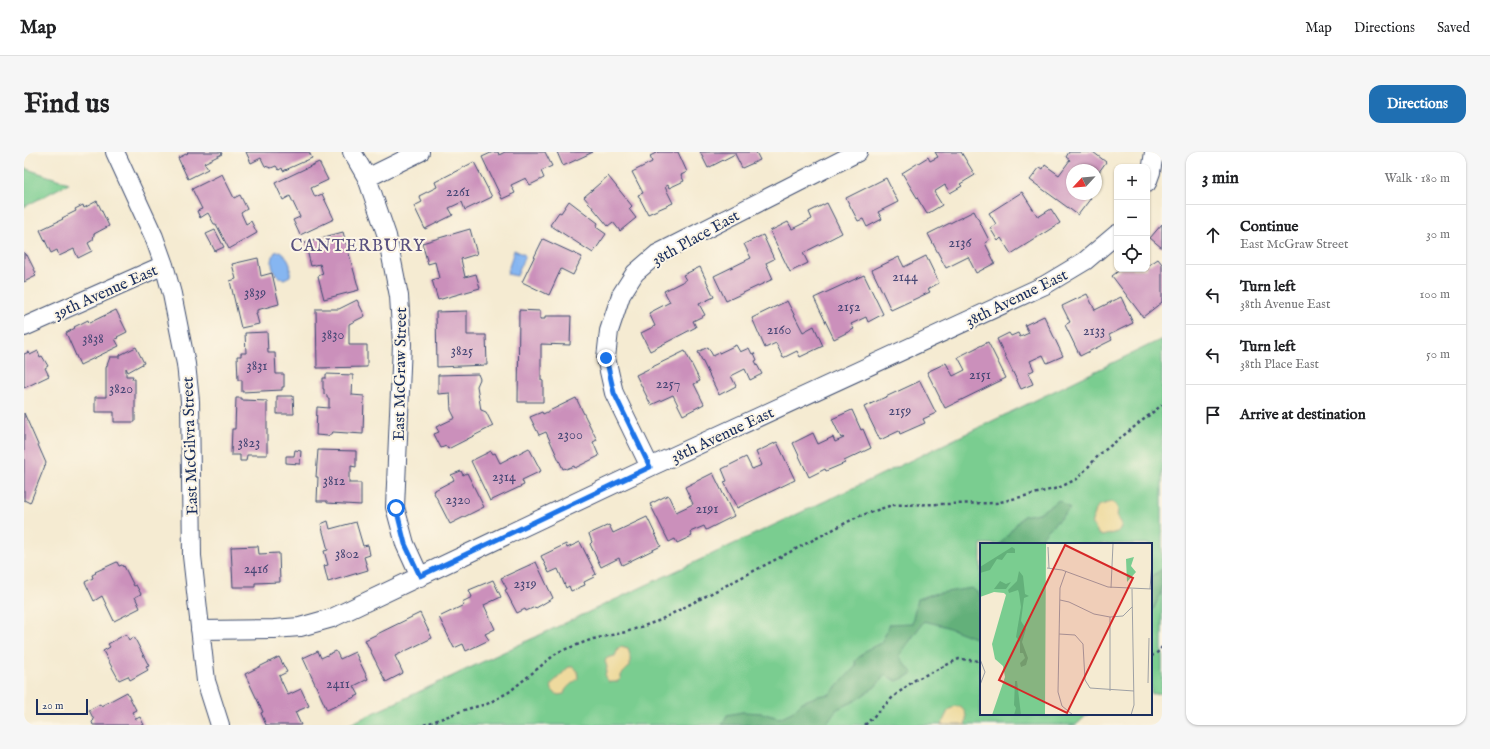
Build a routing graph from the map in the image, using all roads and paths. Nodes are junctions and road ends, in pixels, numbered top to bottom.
1 (115, 152) edge
2 (352, 152) edge
3 (420, 152) edge
4 (858, 152) edge
5 (1154, 152) edge
6 (1150, 175) edge
7 (367, 178) junction
8 (1115, 236) edge
9 (164, 265) junction
10 (24, 327) edge
11 (1162, 405) edge
12 (650, 467) junction
13 (420, 576) junction
14 (200, 630) junction
15 (1162, 647) edge
16 (1152, 656) edge
17 (980, 661) edge
18 (220, 725) edge
19 (424, 725) edge
20 (865, 725) edge

1 - 9 street, East McGilvra Street
2 - 7 street, East McGraw Street
3 - 7 street
4 - 12 street, 38th Place East
5 - 6 street
7 - 13 street, East McGraw Street
8 - 12 street, 38th Avenue East
9 - 10 street, 39th Avenue East
9 - 14 street, East McGilvra Street
11 - 19 path
12 - 13 street, 38th Avenue East
13 - 14 street, 38th Avenue East
14 - 18 street, East McGilvra Street
15 - 16 path
17 - 20 path

